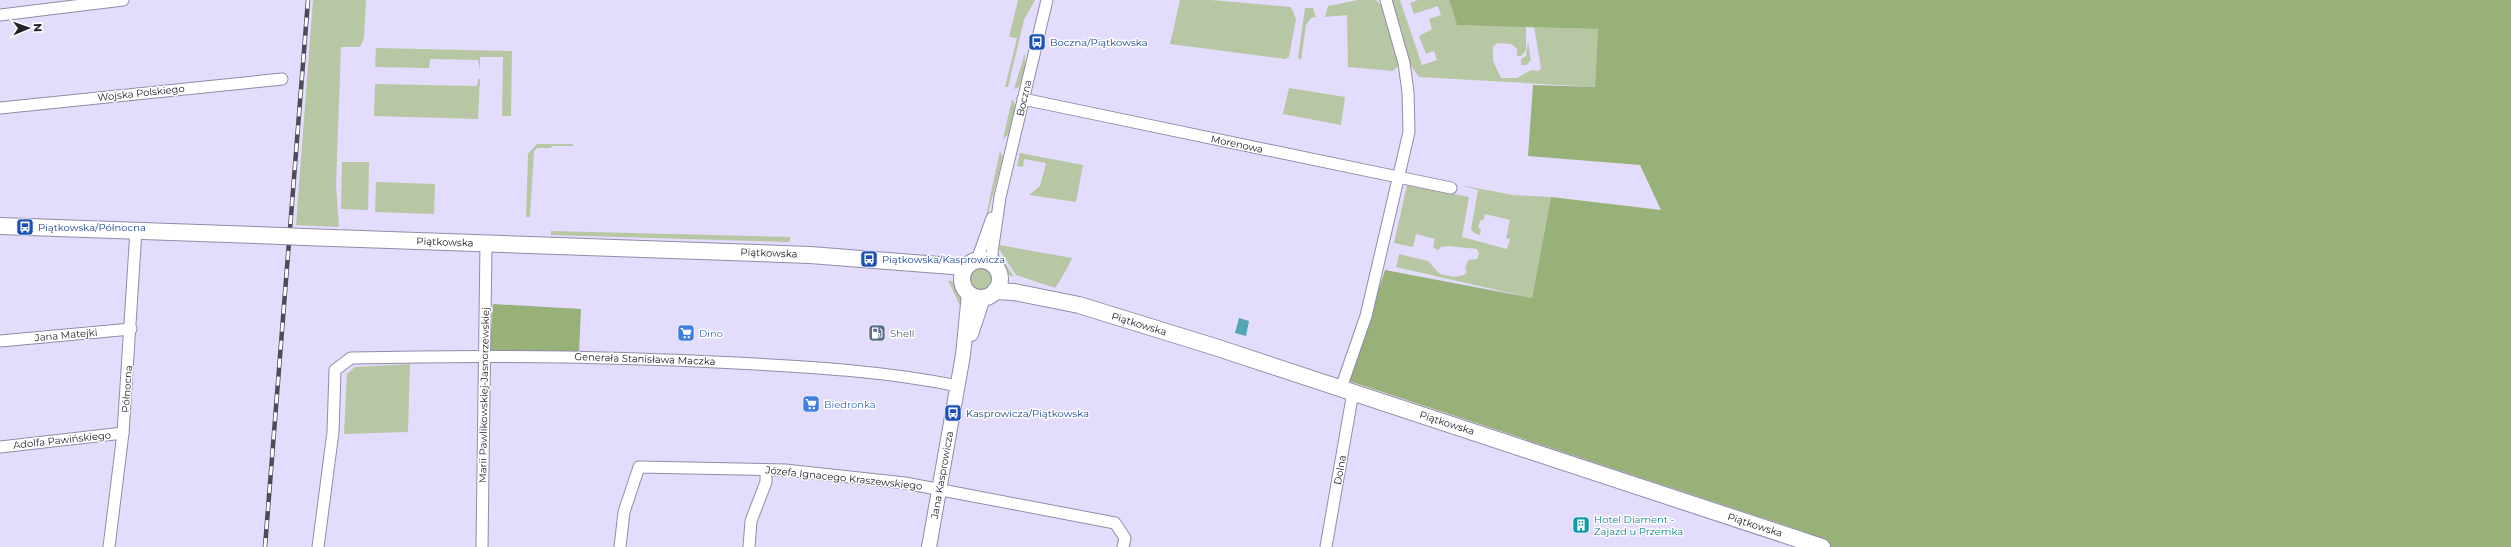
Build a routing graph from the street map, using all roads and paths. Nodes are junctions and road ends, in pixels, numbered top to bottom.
1 (123, 0) edge
2 (1047, 0) edge
3 (1386, 0) edge
4 (0, 15) edge
5 (282, 79) dead end
6 (1024, 99) junction
7 (0, 108) edge
8 (1399, 178) junction
9 (1451, 188) dead end
10 (1000, 197) junction
11 (0, 226) edge
12 (136, 230) junction
13 (486, 244) junction
14 (890, 262) junction
15 (971, 263) junction
16 (997, 269) junction
17 (977, 292) junction
18 (1072, 303) junction
19 (131, 329) junction
20 (0, 341) edge
21 (485, 355) junction
22 (958, 386) junction
23 (1347, 390) junction
24 (123, 433) junction
25 (0, 447) edge
26 (766, 470) junction
27 (939, 490) junction
28 (108, 547) edge
29 (318, 547) edge
30 (482, 547) edge
31 (620, 547) edge
32 (749, 547) edge
33 (929, 547) edge
34 (1123, 547) edge
35 (1326, 547) edge
36 (1822, 547) edge

1 - 4 street
2 - 6 street, Boczna
3 - 8 street, Dolna
5 - 7 street, Wojska Polskiego
6 - 8 street, Morenowa
6 - 10 street, Boczna
8 - 9 street, Morenowa
8 - 23 street, Dolna
10 - 15 street, Boczna
10 - 16 street, Boczna
11 - 12 main road, Piątkowska
12 - 13 main road, Piątkowska, bridge
12 - 19 street, Północna
13 - 14 main road, Piątkowska
13 - 21 street, Marii Pawlikowskiej-Jasnorzewskiej
14 - 15 main road, Piątkowska
14 - 17 main road, Piątkowska
15 - 16 main road, Piątkowska
15 - 17 main road
16 - 17 main road
16 - 18 main road, Piątkowska
17 - 18 main road, Piątkowska
17 - 22 street, Jana Kasprowicza
18 - 23 main road, Piątkowska
19 - 20 street, Jana Matejki
19 - 24 street, Północna
21 - 22 street, Generała Stanisława Maczka
21 - 29 street, Generała Stanisława Maczka
21 - 30 street, Marii Pawlikowskiej-Jasnorzewskiej
22 - 27 street, Jana Kasprowicza
23 - 35 street, Dolna
23 - 36 main road, Piątkowska
24 - 25 street, Adolfa Pawińskiego
24 - 28 street, Północna
26 - 27 street, Józefa Ignacego Kraszewskiego
26 - 31 street, Józefa Ignacego Kraszewskiego
26 - 32 street
27 - 33 street, Jana Kasprowicza
27 - 34 street, Józefa Ignacego Kraszewskiego

